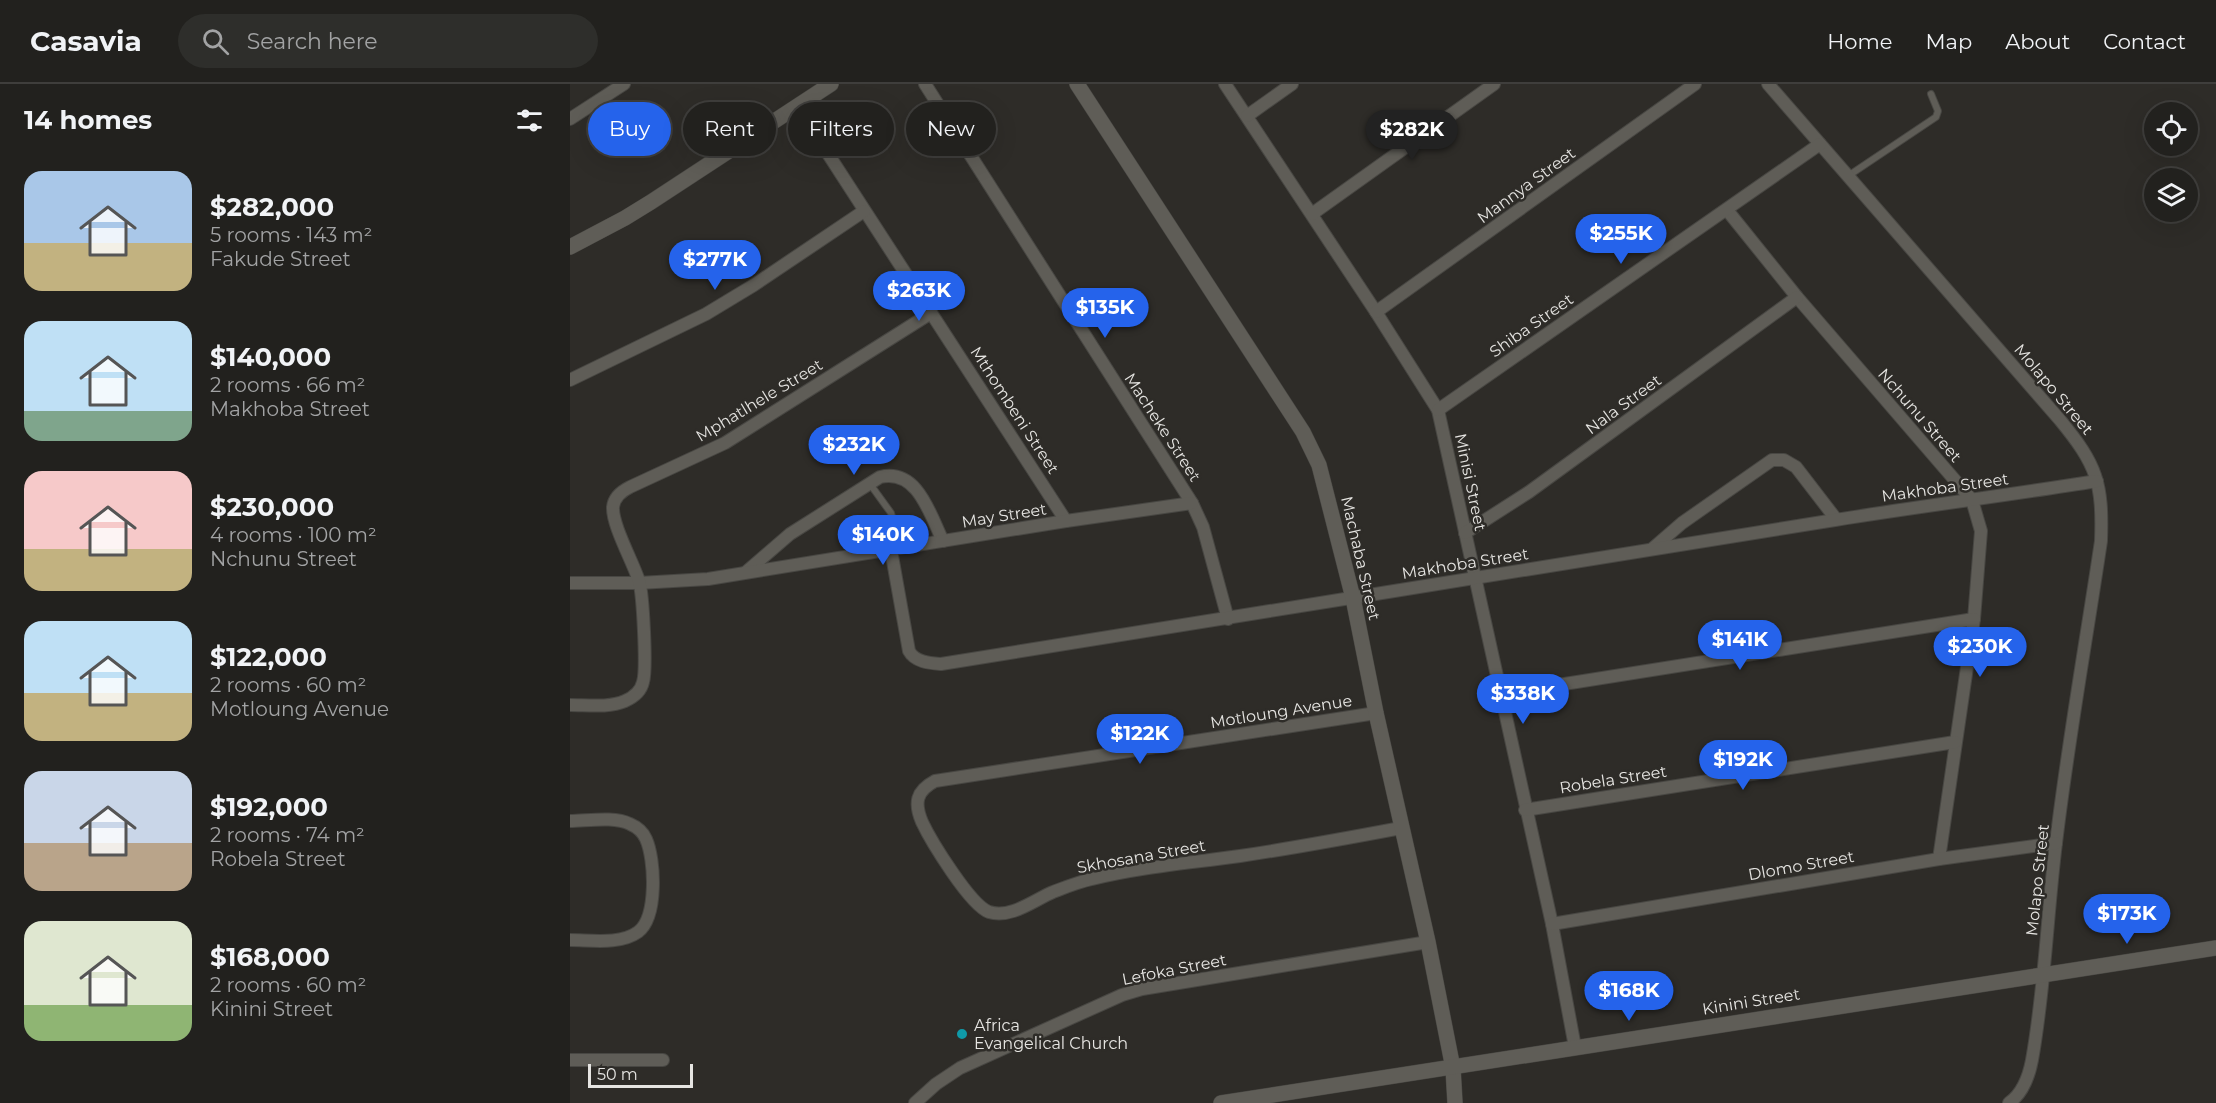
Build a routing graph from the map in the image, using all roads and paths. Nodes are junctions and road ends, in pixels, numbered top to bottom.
1 (624, 84) edge
2 (831, 84) edge
3 (925, 84) edge
4 (1077, 84) edge
5 (1225, 84) edge
6 (1292, 84) edge
7 (1494, 84) edge
8 (1695, 84) edge
9 (1768, 84) edge
10 (1931, 94) dead end
11 (803, 102) edge
12 (788, 112) edge
13 (1247, 116) junction
14 (570, 119) edge
15 (1820, 144) junction
16 (829, 156) edge
17 (1848, 176) junction
18 (1727, 210) junction
19 (864, 211) junction
20 (1312, 214) junction
21 (570, 247) edge
22 (1797, 297) junction
23 (1376, 312) junction
24 (931, 313) junction
25 (570, 380) edge
26 (1437, 410) junction
27 (2097, 481) junction
28 (870, 484) junction
29 (1972, 500) junction
30 (1192, 503) junction
31 (1836, 519) junction
32 (1066, 521) junction
33 (1465, 533) junction
34 (943, 541) junction
35 (896, 549) junction
36 (1651, 550) junction
37 (744, 573) junction
38 (1474, 577) junction
39 (570, 583) edge
40 (639, 583) junction
41 (1353, 598) junction
42 (1228, 619) junction
43 (1974, 619) junction
44 (1501, 694) junction
45 (570, 705) edge
46 (1376, 713) junction
47 (1955, 742) junction
48 (1525, 810) junction
49 (570, 821) edge
50 (1401, 828) junction
51 (928, 835) joint
52 (2056, 843) junction
53 (1939, 859) junction
54 (1552, 924) junction
55 (570, 940) edge
56 (1428, 942) junction
57 (2216, 948) edge
58 (2043, 974) junction
59 (1575, 1047) junction
60 (570, 1060) edge
61 (663, 1060) dead end
62 (1453, 1068) junction
63 (915, 1103) edge
64 (1221, 1103) edge
65 (1455, 1103) edge
66 (2009, 1103) edge

1 - 14 street
2 - 11 street
3 - 30 street, Macheke Street
4 - 41 street, Machaba Street
5 - 13 street, Minisi Street
6 - 13 street
7 - 20 street
8 - 23 street, Mannya Street
9 - 15 street, Molapo Street
10 - 17 lane
12 - 21 street
13 - 20 street, Minisi Street
15 - 17 street, Molapo Street
15 - 18 street, Shiba Street
16 - 19 street, Mthombeni Street
17 - 27 street, Molapo Street
18 - 22 street, Nchunu Street
18 - 26 street, Shiba Street
19 - 24 street, Mthombeni Street
19 - 25 street
20 - 23 street, Minisi Street
22 - 29 street, Nchunu Street
22 - 33 street, Nala Street
23 - 26 street, Minisi Street
24 - 32 street, Mthombeni Street
24 - 40 street, Mphatlhele Street
26 - 33 street, Minisi Street
27 - 29 street, Makhoba Street
27 - 52 street, Molapo Street
28 - 34 street
28 - 35 lane
28 - 37 street
29 - 31 street, Makhoba Street
29 - 43 street, Nchunu Street
30 - 32 street, May Street
30 - 42 street, Macheke Street
31 - 36 street, Makhoba Street
31 - 36 street
32 - 34 street, May Street
33 - 38 street, Minisi Street
34 - 35 street, May Street
35 - 37 street, May Street
35 - 42 street, Makhoba Street
36 - 38 street, Makhoba Street
37 - 40 street, May Street
38 - 41 street, Makhoba Street
38 - 44 street, Minisi Street
39 - 40 street, May Street
40 - 45 street, Mphatlhele Street
41 - 42 street, Makhoba Street
41 - 46 street, Machaba Street
43 - 44 street
43 - 47 street, Nchunu Street
44 - 48 street, Minisi Street
46 - 50 street, Machaba Street
46 - 51 street, Motloung Avenue
47 - 48 street, Robela Street
47 - 53 street, Nchunu Street
48 - 54 street, Minisi Street
49 - 55 street
50 - 51 street, Skhosana Street
50 - 56 street, Machaba Street
52 - 53 street, Dlomo Street
52 - 58 street, Molapo Street
53 - 54 street, Dlomo Street
54 - 59 street, Minisi Street
56 - 62 street, Machaba Street
56 - 63 street, Lefoka Street
57 - 58 street, Kinini Street
58 - 59 street, Kinini Street
58 - 66 street, Molapo Street
59 - 62 street, Kinini Street
60 - 61 street
62 - 64 street, Kinini Street
62 - 65 street, Machaba Street

